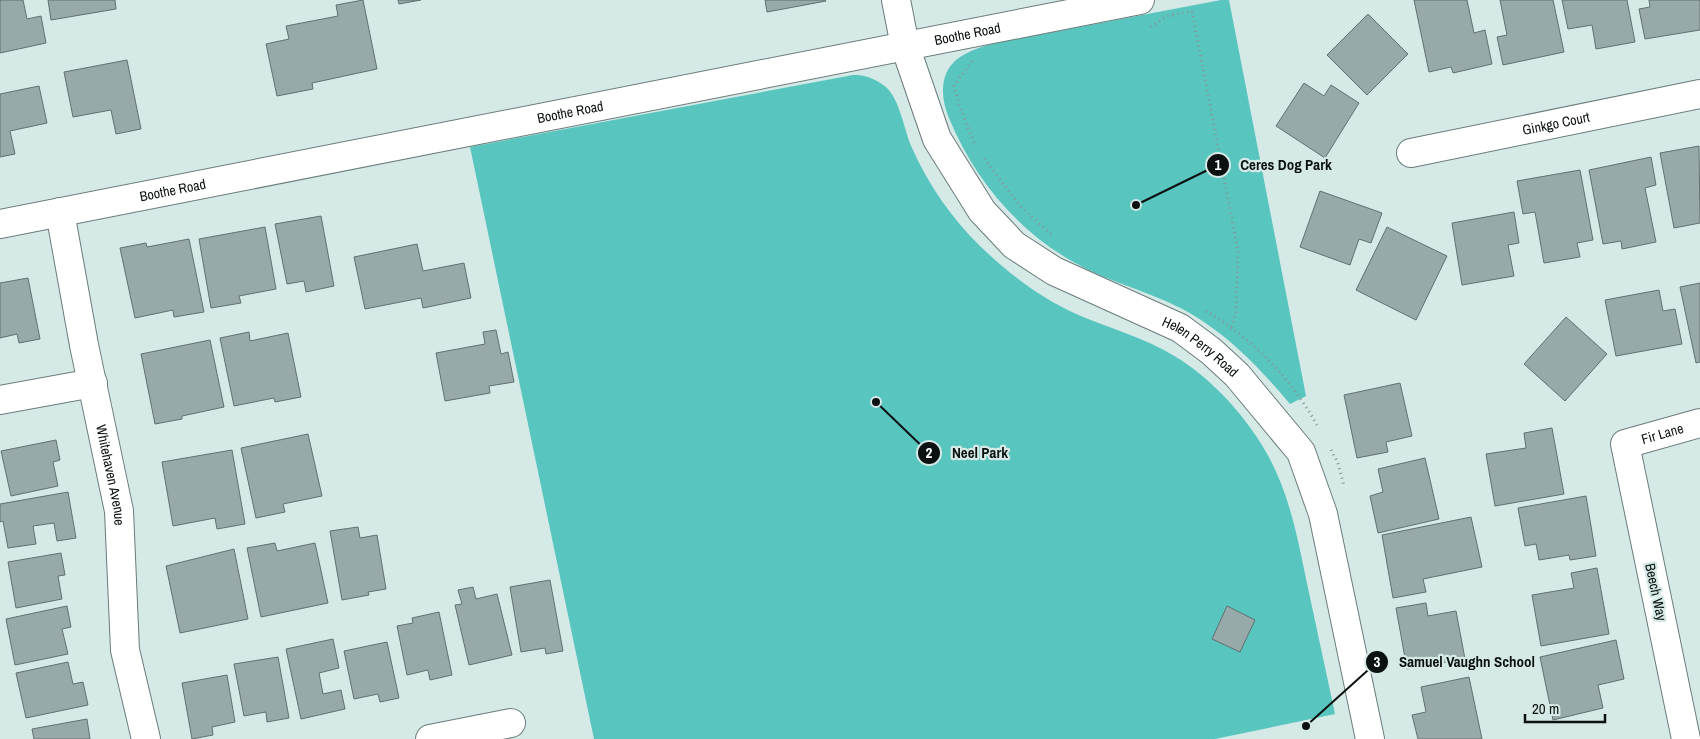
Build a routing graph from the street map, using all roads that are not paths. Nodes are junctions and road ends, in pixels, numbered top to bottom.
1 (896, 0) edge
2 (1140, 0) edge
3 (905, 46) junction
4 (1700, 94) edge
5 (1411, 153) dead end
6 (60, 212) junction
7 (0, 224) edge
8 (93, 383) junction
9 (0, 400) edge
10 (1700, 423) edge
11 (1625, 444) joint
12 (511, 722) dead end
13 (146, 739) edge
14 (430, 739) edge
15 (1370, 739) edge
16 (1686, 739) edge

1 - 3 street, Helen Perry Road
2 - 3 street, Boothe Road
3 - 6 street, Boothe Road
3 - 15 street, Helen Perry Road
4 - 5 street, Ginkgo Court
6 - 7 street, Boothe Road
6 - 8 street, Whitehaven Avenue
8 - 9 street
8 - 13 street, Whitehaven Avenue
10 - 11 street, Fir Lane
11 - 16 street, Beech Way
12 - 14 street

